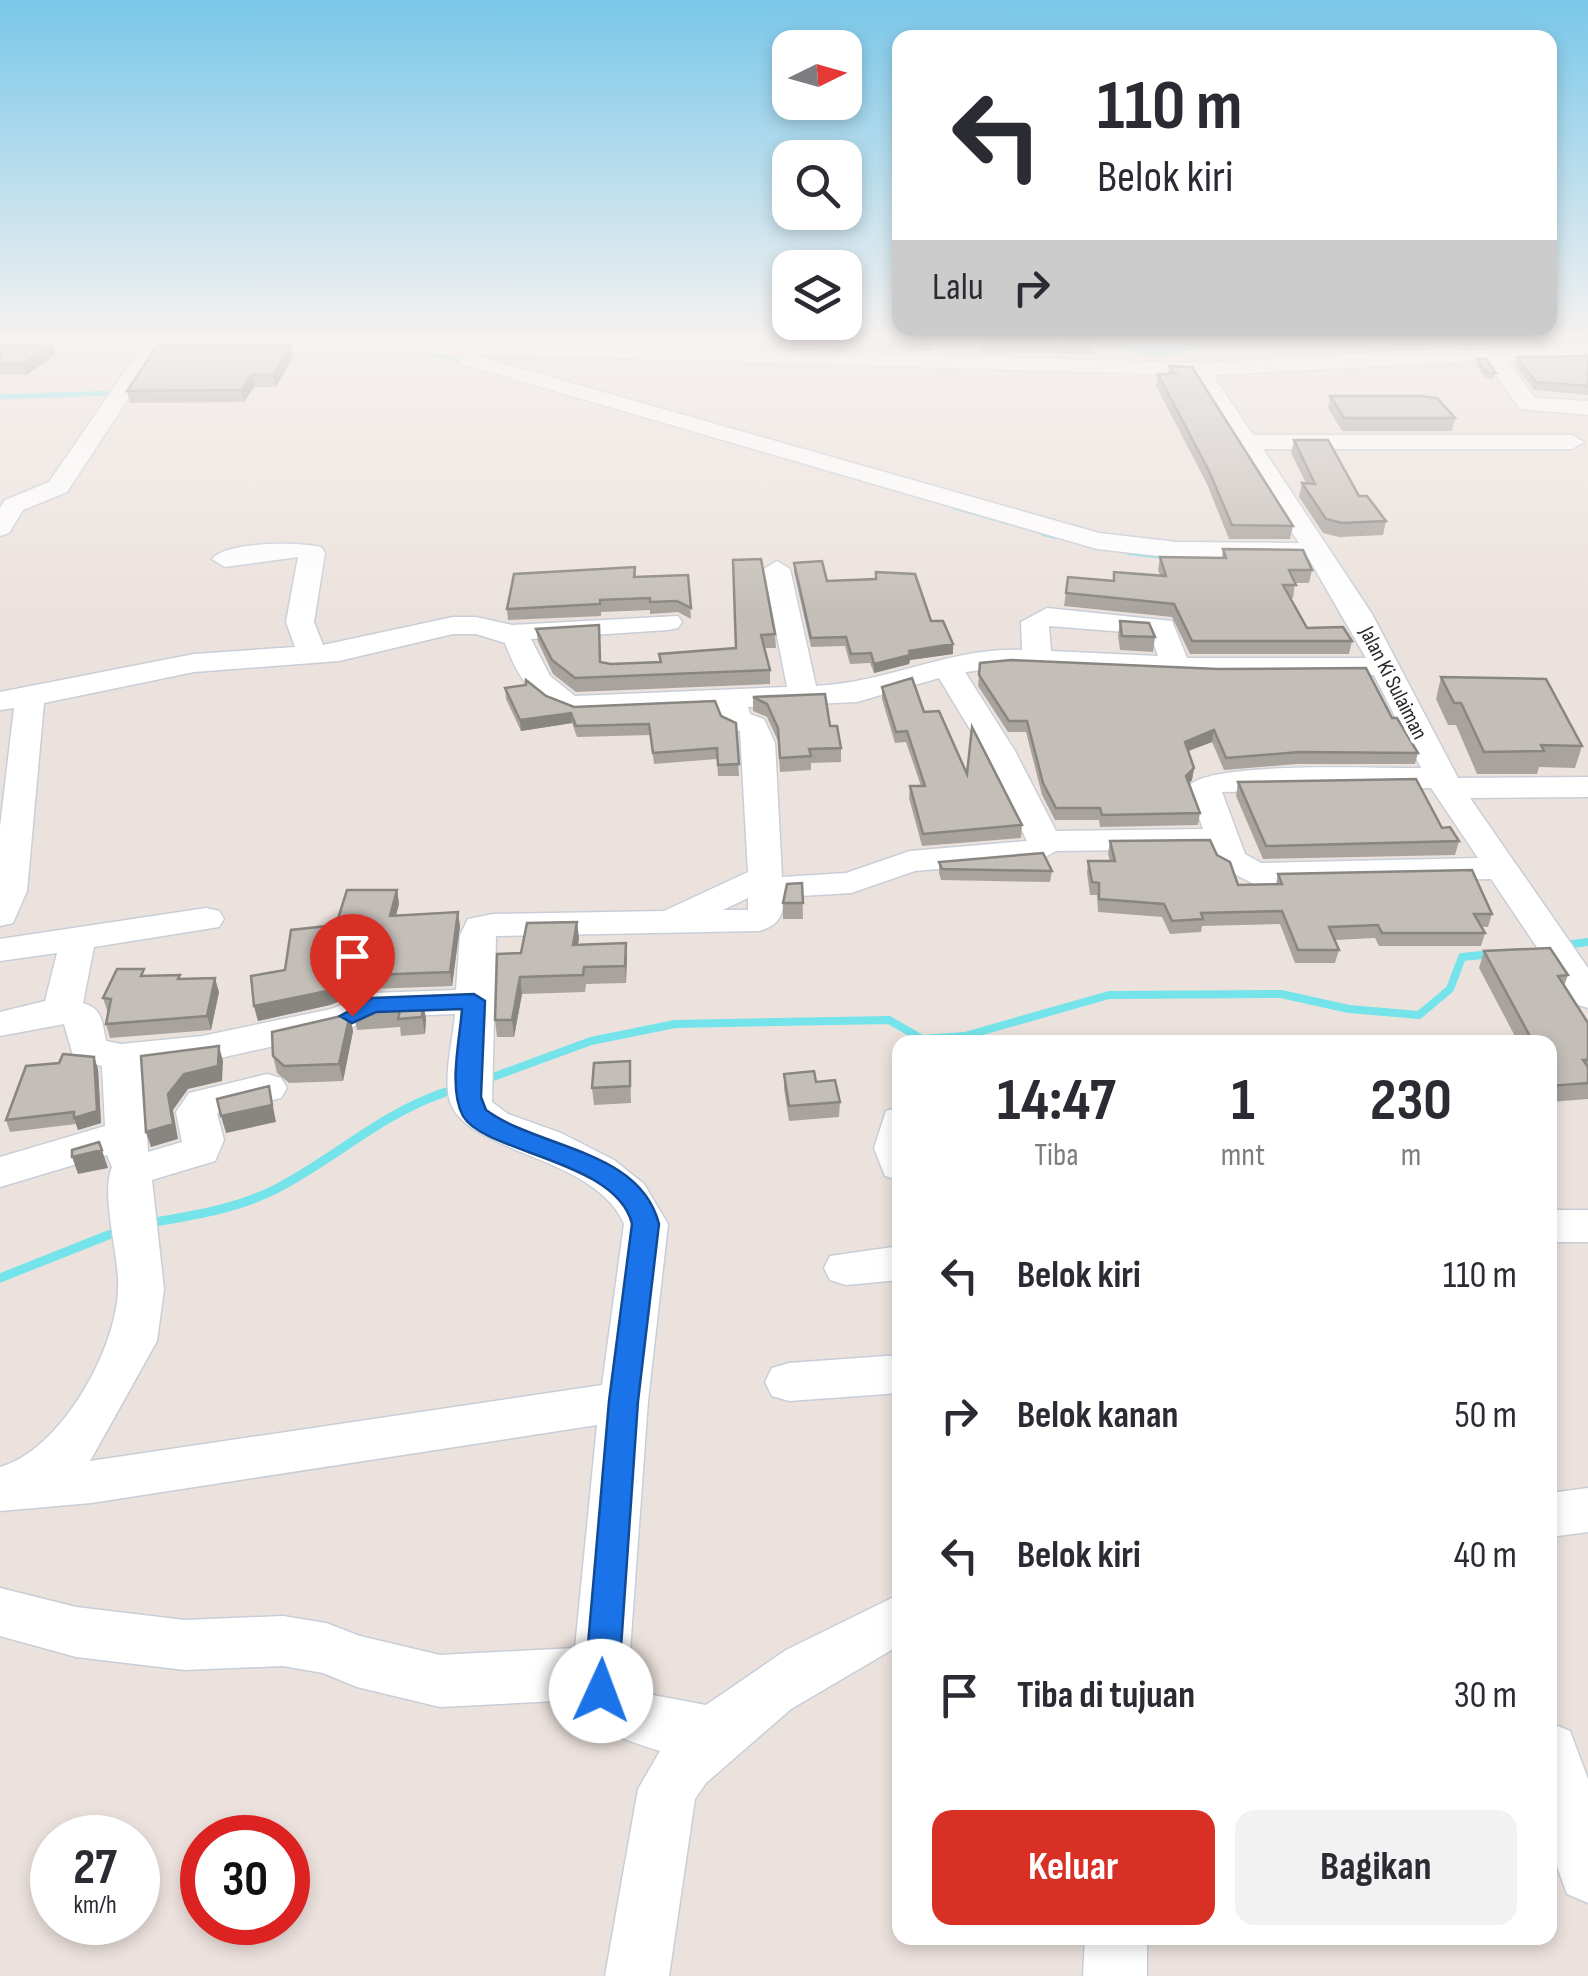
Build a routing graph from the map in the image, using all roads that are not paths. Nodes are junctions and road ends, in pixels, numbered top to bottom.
1 (98, 428) edge
2 (704, 428) edge
3 (1237, 428) edge
4 (1246, 442) junction
5 (1572, 442) dead end
6 (0, 528) edge
7 (1315, 551) junction
8 (225, 559) dead end
9 (778, 569) dead end
10 (505, 598) edge
11 (668, 622) dead end
12 (504, 631) junction
13 (312, 654) junction
14 (1037, 659) junction
15 (947, 666) junction
16 (1176, 666) junction
17 (1385, 666) junction
18 (804, 696) junction
19 (15, 699) edge
20 (732, 700) junction
21 (1464, 785) junction
22 (1588, 786) edge
23 (1221, 839) junction
24 (1044, 841) junction
25 (1500, 868) junction
26 (765, 882) junction
27 (0, 915) edge
28 (206, 919) dead end
29 (78, 938) junction
30 (0, 950) edge
31 (1588, 996) edge
32 (474, 1001) junction
33 (62, 1012) junction
34 (0, 1024) edge
35 (230, 1045) junction
36 (121, 1057) junction
37 (127, 1153) junction
38 (0, 1172) edge
39 (1557, 1226) edge
40 (1588, 1226) edge
41 (892, 1264) edge
42 (846, 1268) dead end
43 (892, 1375) edge
44 (788, 1382) dead end
45 (624, 1401) junction
46 (7, 1489) edge
47 (1588, 1510) edge
48 (1557, 1514) edge
49 (0, 1612) edge
50 (892, 1623) edge
51 (600, 1672) junction
52 (712, 1733) junction
53 (1557, 1774) edge
54 (1588, 1873) edge
55 (1116, 1945) edge
56 (637, 1976) edge
57 (1115, 1976) edge

1 - 6 street
2 - 7 street
3 - 4 street, Jalan Ki Sulaiman
4 - 5 street
4 - 7 street, Jalan Ki Sulaiman
7 - 17 street, Jalan Ki Sulaiman
8 - 13 street
9 - 18 street
10 - 12 street
11 - 12 street
12 - 13 street
12 - 20 street
13 - 19 street
14 - 15 street
14 - 16 street
14 - 16 street
15 - 18 street
15 - 24 street
16 - 17 street
17 - 21 street, Jalan Ki Sulaiman
18 - 20 street
19 - 27 street
20 - 26 street
21 - 22 street
21 - 23 street
21 - 25 street, Jalan Ki Sulaiman
23 - 24 street
23 - 25 street
24 - 26 street
25 - 31 street, Jalan Ki Sulaiman
26 - 32 street
28 - 29 street
29 - 30 street
29 - 33 street
32 - 35 street
32 - 45 street
33 - 34 street
33 - 36 street
35 - 36 street
35 - 37 street
36 - 37 street
37 - 38 street
37 - 46 street
39 - 40 street
41 - 42 street
43 - 44 street
45 - 46 street
45 - 51 street
47 - 48 street
49 - 51 street
50 - 52 street
51 - 52 street
52 - 56 street
53 - 54 street
55 - 57 street

